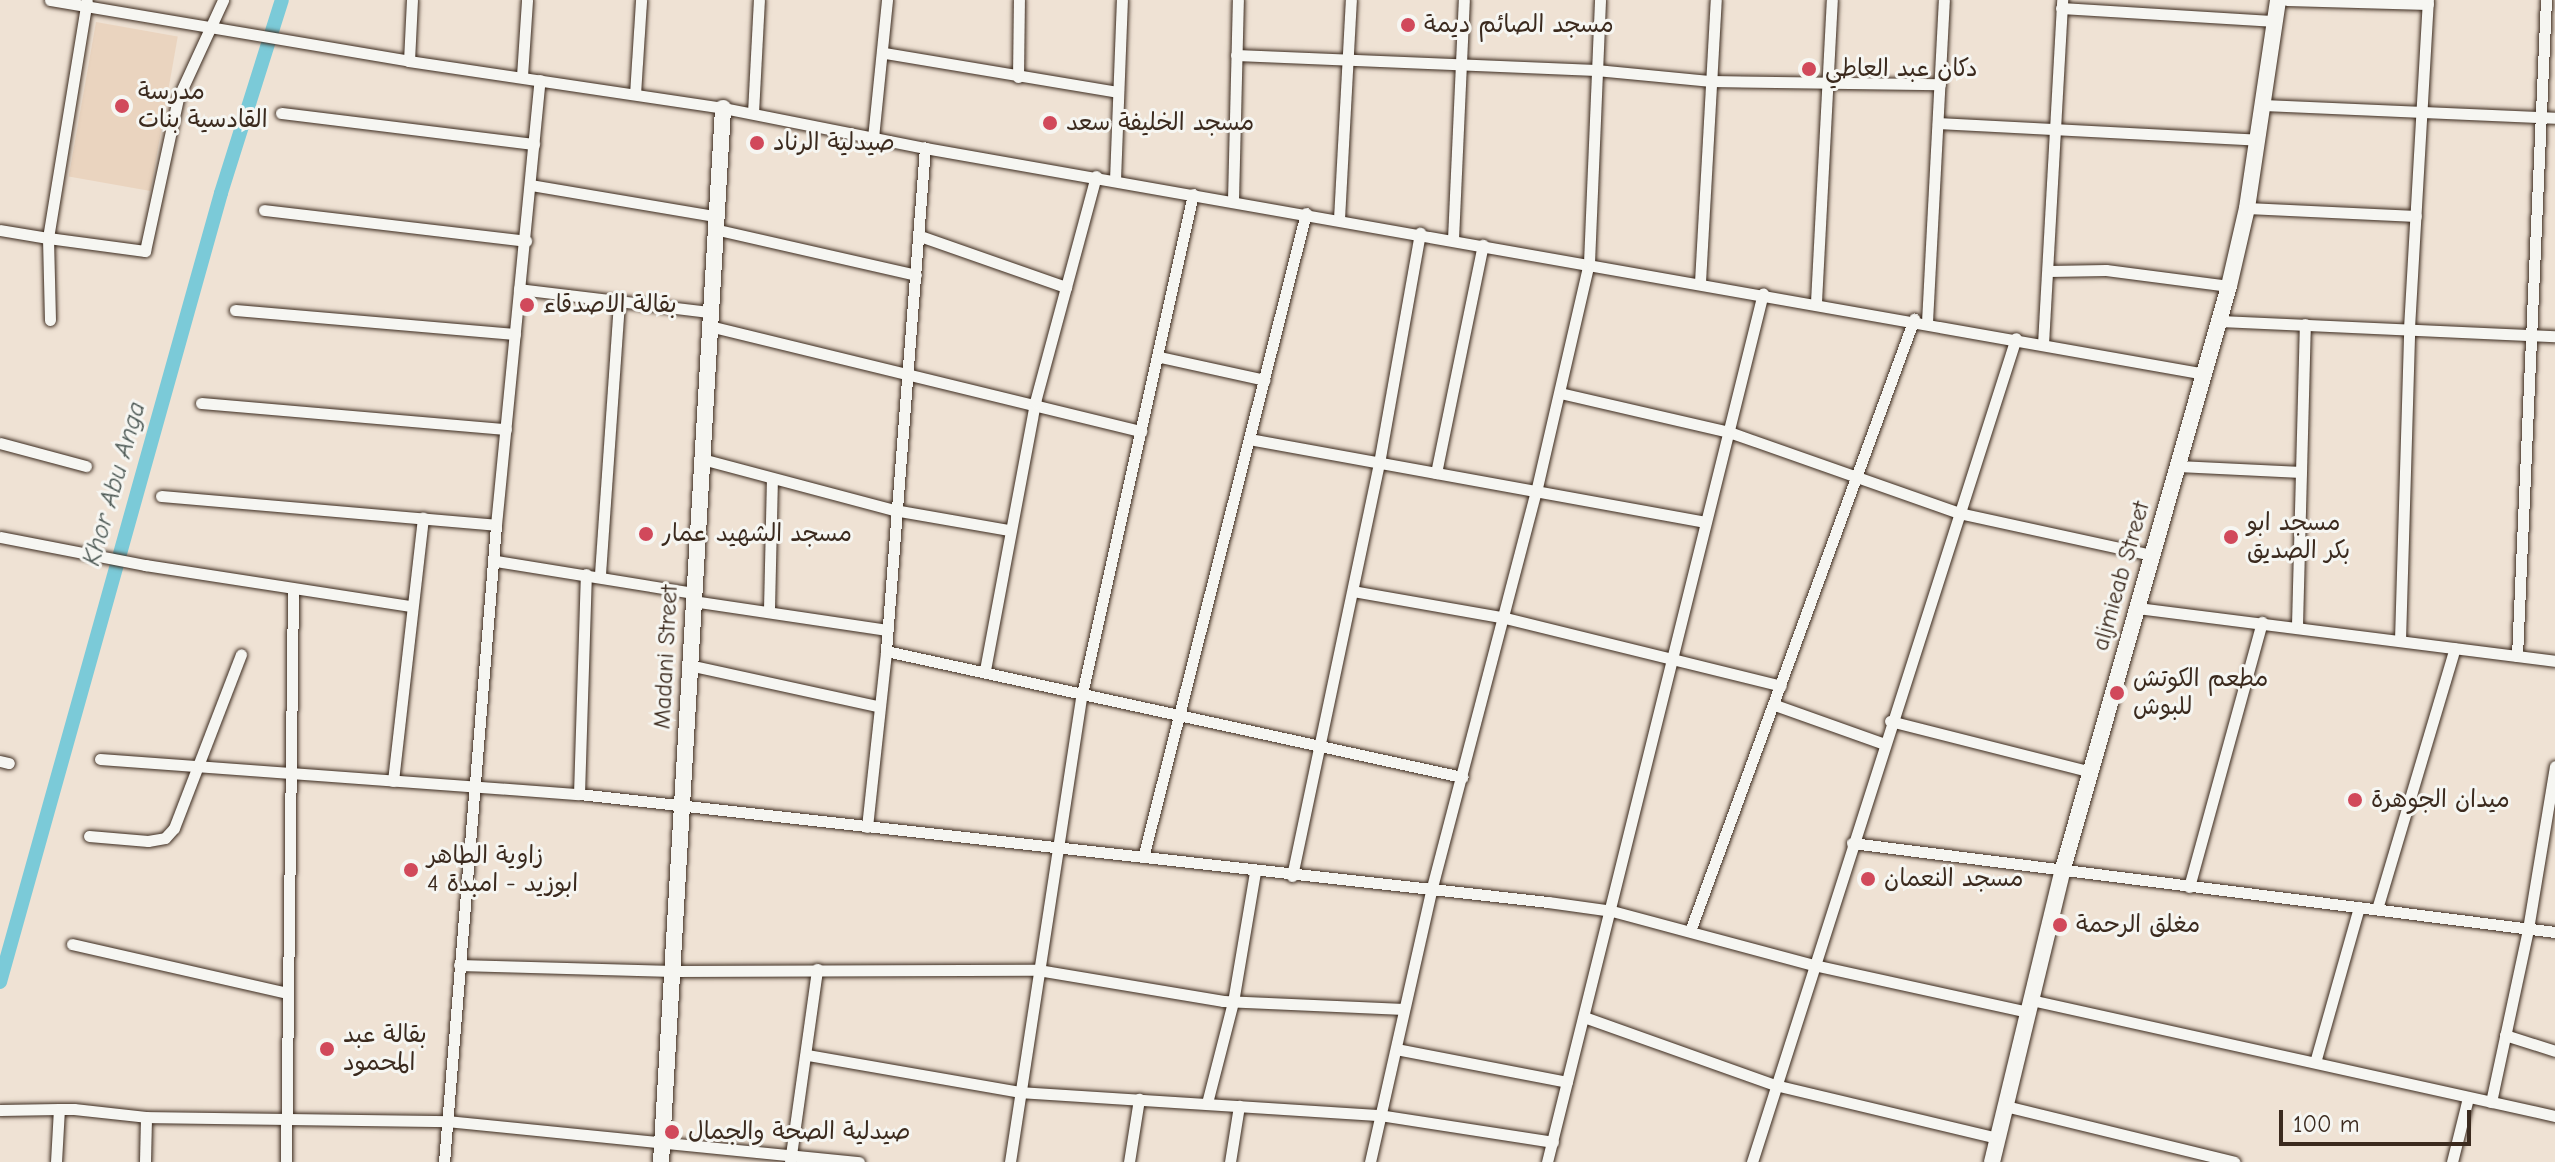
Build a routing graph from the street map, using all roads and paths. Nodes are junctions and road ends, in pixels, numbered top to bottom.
1 (50, 0) edge
2 (223, 0) edge
3 (412, 0) edge
4 (527, 0) edge
5 (641, 0) edge
6 (759, 0) edge
7 (887, 0) edge
8 (1019, 0) edge
9 (1122, 0) edge
10 (1238, 0) edge
11 (1351, 0) edge
12 (1464, 0) edge
13 (1600, 0) edge
14 (1716, 0) edge
15 (1832, 0) edge
16 (1944, 0) edge
17 (2278, 0) edge
18 (2287, 0) edge
19 (2546, 0) edge
20 (2428, 2) edge
21 (87, 3) edge
22 (2062, 4) edge
23 (2276, 21) junction
24 (210, 25) junction
25 (885, 53) junction
26 (1236, 55) junction
27 (1349, 59) junction
28 (409, 61) junction
29 (1460, 63) junction
30 (1596, 70) junction
31 (522, 76) junction
32 (1018, 77) junction
33 (540, 80) junction
34 (1711, 81) junction
35 (1830, 84) junction
36 (1940, 84) junction
37 (1118, 92) junction
38 (635, 94) junction
39 (2263, 105) junction
40 (723, 108) junction
41 (281, 113) dead end
42 (753, 113) junction
43 (2422, 113) junction
44 (2539, 117) junction
45 (2555, 118) edge
46 (1938, 123) junction
47 (2054, 131) junction
48 (873, 138) junction
49 (2258, 140) junction
50 (534, 144) junction
51 (925, 148) junction
52 (1096, 176) junction
53 (1115, 180) junction
54 (531, 185) junction
55 (1193, 194) junction
56 (1233, 200) junction
57 (2247, 208) junction
58 (264, 210) dead end
59 (1306, 213) junction
60 (2416, 216) junction
61 (1339, 219) junction
62 (714, 222) junction
63 (0, 230) edge
64 (1420, 233) junction
65 (920, 236) junction
66 (48, 238) junction
67 (1453, 239) junction
68 (526, 241) junction
69 (1483, 245) junction
70 (1589, 263) junction
71 (2049, 271) junction
72 (916, 275) junction
73 (1700, 282) junction
74 (2229, 286) junction
75 (1066, 287) junction
76 (519, 289) junction
77 (1763, 293) junction
78 (619, 302) junction
79 (1816, 302) junction
80 (235, 310) dead end
81 (709, 319) junction
82 (1914, 319) junction
83 (50, 320) dead end
84 (2220, 321) junction
85 (1927, 322) junction
86 (2305, 324) junction
87 (2409, 328) junction
88 (515, 334) junction
89 (2532, 335) junction
90 (2555, 336) edge
91 (2016, 338) junction
92 (2043, 344) junction
93 (1160, 357) junction
94 (906, 371) junction
95 (2205, 374) junction
96 (1265, 380) junction
97 (1560, 393) junction
98 (1035, 402) junction
99 (201, 403) dead end
100 (506, 429) junction
101 (1141, 431) junction
102 (1729, 432) junction
103 (1249, 439) junction
104 (0, 443) edge
105 (702, 459) junction
106 (1379, 463) junction
107 (86, 466) dead end
108 (2178, 466) junction
109 (2301, 472) junction
110 (1436, 473) junction
111 (1860, 474) junction
112 (772, 479) junction
113 (1536, 492) junction
114 (161, 496) dead end
115 (894, 510) junction
116 (1959, 513) junction
117 (423, 518) junction
118 (1706, 522) junction
119 (496, 525) junction
120 (1009, 530) junction
121 (0, 537) edge
122 (2151, 555) junction
123 (496, 561) junction
124 (586, 574) junction
125 (600, 574) junction
126 (293, 590) junction
127 (1353, 591) junction
128 (693, 597) junction
129 (411, 606) junction
130 (2137, 608) junction
131 (769, 609) junction
132 (1501, 617) junction
133 (2262, 622) junction
134 (2297, 625) junction
135 (887, 630) junction
136 (2400, 640) junction
137 (2455, 648) junction
138 (886, 651) junction
139 (241, 654) dead end
140 (2517, 656) junction
141 (1673, 657) junction
142 (2555, 661) edge
143 (689, 665) junction
144 (985, 670) junction
145 (1781, 686) junction
146 (1082, 694) junction
147 (1775, 705) junction
148 (877, 706) junction
149 (1179, 715) junction
150 (1890, 721) junction
151 (1882, 743) junction
152 (1320, 745) junction
153 (100, 759) dead end
154 (2555, 766) edge
155 (199, 769) junction
156 (2092, 772) junction
157 (293, 777) junction
158 (1462, 777) junction
159 (393, 781) junction
160 (475, 786) junction
161 (579, 794) junction
162 (2552, 796) edge
163 (681, 805) junction
164 (867, 827) junction
165 (89, 836) dead end
166 (1852, 843) junction
167 (1059, 845) junction
168 (1144, 854) junction
169 (1255, 872) junction
170 (2062, 872) junction
171 (1292, 876) junction
172 (2189, 887) junction
173 (1431, 891) junction
174 (2359, 907) junction
175 (2377, 909) junction
176 (1612, 911) junction
177 (2528, 929) junction
178 (1690, 931) junction
179 (2555, 932) edge
180 (72, 944) dead end
181 (459, 965) junction
182 (1814, 965) junction
183 (817, 969) junction
184 (1038, 970) junction
185 (673, 971) junction
186 (284, 992) junction
187 (1233, 1002) junction
188 (2029, 1006) junction
189 (1404, 1009) junction
190 (1584, 1017) junction
191 (2505, 1035) junction
192 (1396, 1049) junction
193 (2555, 1051) edge
194 (808, 1055) junction
195 (2316, 1059) junction
196 (1567, 1082) junction
197 (1775, 1085) junction
198 (1020, 1092) junction
199 (2468, 1098) junction
200 (1139, 1099) junction
201 (2491, 1102) junction
202 (1207, 1103) junction
203 (1239, 1106) junction
204 (2005, 1106) junction
205 (59, 1109) junction
206 (0, 1110) edge
207 (1379, 1115) junction
208 (2555, 1116) edge
209 (146, 1117) junction
210 (283, 1120) junction
211 (447, 1121) junction
212 (1998, 1138) junction
213 (1553, 1142) junction
214 (663, 1143) junction
215 (790, 1157) edge
216 (56, 1162) edge
217 (145, 1162) edge
218 (286, 1162) edge
219 (444, 1162) edge
220 (661, 1162) edge
221 (859, 1162) edge
222 (1010, 1162) edge
223 (1129, 1162) edge
224 (1230, 1162) edge
225 (1370, 1162) edge
226 (1547, 1162) edge
227 (1752, 1162) edge
228 (1992, 1162) edge
229 (2234, 1162) edge
230 (2452, 1162) edge

1 - 21 street
2 - 24 street
3 - 28 street
4 - 31 street
5 - 38 street
6 - 42 street
7 - 25 street
8 - 32 street
9 - 37 street
10 - 26 street
11 - 27 street
12 - 29 street
13 - 30 street
14 - 34 street
15 - 35 street
16 - 36 street
17 - 23 street, aljmieab Street
18 - 20 street
19 - 44 street
20 - 43 street
21 - 24 street
21 - 66 street
22 - 23 street
22 - 47 street
23 - 39 street, aljmieab Street
24 - 28 street
24 - 66 street
25 - 32 street
25 - 48 street
26 - 27 street
26 - 56 street
27 - 29 street
27 - 61 street
28 - 31 street
29 - 30 street
29 - 67 street
30 - 34 street
30 - 70 street
31 - 33 street
32 - 37 street
33 - 38 street
33 - 50 street
34 - 35 street
34 - 73 street
35 - 36 street
35 - 79 street
36 - 46 street
37 - 53 street
38 - 40 street
39 - 43 street
39 - 49 street, aljmieab Street
40 - 42 street
40 - 62 street, Madani Street
41 - 50 street
42 - 48 street
43 - 44 street
43 - 60 street
44 - 45 street
44 - 89 street
46 - 47 street
46 - 85 street
47 - 49 street
47 - 71 street
48 - 51 street
49 - 57 street, aljmieab Street
50 - 54 street
51 - 52 street
51 - 65 street
52 - 53 street
52 - 75 street
53 - 55 street
54 - 62 street
54 - 68 street
55 - 56 street
55 - 93 street
56 - 59 street
57 - 60 street
57 - 74 street, aljmieab Street
58 - 68 street
59 - 61 street
59 - 96 street
60 - 87 street
61 - 64 street
62 - 72 street
62 - 81 street, Madani Street
63 - 66 street
64 - 67 street
64 - 106 street
65 - 72 street
65 - 75 street
66 - 83 street
67 - 69 street
68 - 76 street
69 - 70 street
69 - 110 street
70 - 73 street
70 - 97 street
71 - 74 street
71 - 92 street
72 - 94 street
73 - 77 street
74 - 84 street, aljmieab Street
75 - 98 street
76 - 78 street
76 - 88 street
77 - 79 street
77 - 102 street
78 - 81 street
78 - 125 street
79 - 82 street
80 - 88 street
81 - 94 street
81 - 105 street, Madani Street
82 - 85 street
82 - 111 street
84 - 86 street
84 - 95 street, aljmieab Street
85 - 91 street
86 - 87 street
86 - 109 street
87 - 89 street
87 - 136 street
88 - 100 street
89 - 90 street
89 - 140 street
91 - 92 street
91 - 116 street
92 - 95 street
93 - 96 street
93 - 101 street
94 - 98 street
94 - 115 street
95 - 108 street, aljmieab Street
96 - 103 street
97 - 102 street
97 - 113 street
98 - 101 street
98 - 120 street
99 - 100 street
100 - 119 street
101 - 146 street
102 - 111 street
102 - 118 street
103 - 106 street
103 - 149 street
104 - 107 street
105 - 112 street
105 - 128 street, Madani Street
106 - 110 street
106 - 127 street
108 - 109 street
108 - 122 street, aljmieab Street
109 - 134 street
110 - 113 street
111 - 116 street
111 - 145 street
112 - 115 street
112 - 131 street
113 - 118 street
113 - 132 street
114 - 117 street
115 - 120 street
115 - 135 street
116 - 122 street
116 - 150 street
117 - 119 street
117 - 129 street
118 - 141 street
119 - 123 street
120 - 144 street
121 - 126 street
122 - 130 street, aljmieab Street
123 - 124 street
123 - 160 street
124 - 125 street
124 - 161 street
125 - 128 street
126 - 129 street
126 - 157 street
127 - 132 street
127 - 152 street
128 - 131 street
128 - 143 street, Madani Street
129 - 159 street
130 - 133 street
130 - 156 street, aljmieab Street
131 - 135 street
132 - 141 street
132 - 158 street
133 - 134 street
133 - 172 street
134 - 136 street
135 - 138 street
136 - 137 street
137 - 140 street
137 - 175 street
138 - 144 street
138 - 148 street
139 - 155 street
140 - 142 street
141 - 145 street
141 - 176 street
143 - 148 street
143 - 163 street, Madani Street
144 - 146 street
145 - 147 street
146 - 149 street
146 - 167 street
147 - 151 street
147 - 178 street
148 - 164 street
149 - 152 street
149 - 168 street
150 - 151 street
150 - 156 street
151 - 166 street
152 - 158 street
152 - 171 street
153 - 155 street
154 - 162 street
155 - 157 street
155 - 165 street
156 - 170 street, aljmieab Street
157 - 159 street
157 - 186 street
158 - 173 street
159 - 160 street
160 - 161 street
160 - 181 street
161 - 163 street
162 - 177 street
163 - 164 street
163 - 185 street, Madani Street
164 - 167 street
166 - 170 street
166 - 182 street
167 - 168 street
167 - 184 street
168 - 169 street
169 - 171 street
169 - 187 street
170 - 172 street
170 - 188 street, aljmieab Street
171 - 173 street
172 - 174 street
173 - 176 street
173 - 189 street
174 - 175 street
174 - 195 street
175 - 177 street
176 - 178 street
176 - 190 street
177 - 179 street
177 - 191 street
178 - 182 street
180 - 186 street
181 - 185 street
181 - 211 street
182 - 188 street
182 - 197 street
183 - 184 street
183 - 185 street
183 - 194 street
184 - 187 street
184 - 198 street
185 - 214 street, Madani Street
186 - 210 street
187 - 189 street
187 - 202 street
188 - 195 street
188 - 204 street, aljmieab Street
189 - 192 street
190 - 196 street
190 - 197 street
191 - 193 street
191 - 201 street
192 - 196 street
192 - 207 street
194 - 198 street
194 - 215 street
195 - 199 street
196 - 213 street
197 - 212 street
197 - 227 street
198 - 200 street
198 - 222 street
199 - 201 street
199 - 230 street
200 - 202 street
200 - 223 street
201 - 208 street
202 - 203 street
203 - 207 street
203 - 224 street
204 - 212 street, aljmieab Street
204 - 229 street
205 - 206 street
205 - 209 street
205 - 216 street
207 - 213 street
207 - 225 street
209 - 210 street
209 - 217 street
210 - 211 street
210 - 218 street
211 - 214 street
211 - 219 street
212 - 228 street, aljmieab Street
213 - 226 street
214 - 215 street
214 - 220 street, Madani Street
215 - 221 street

